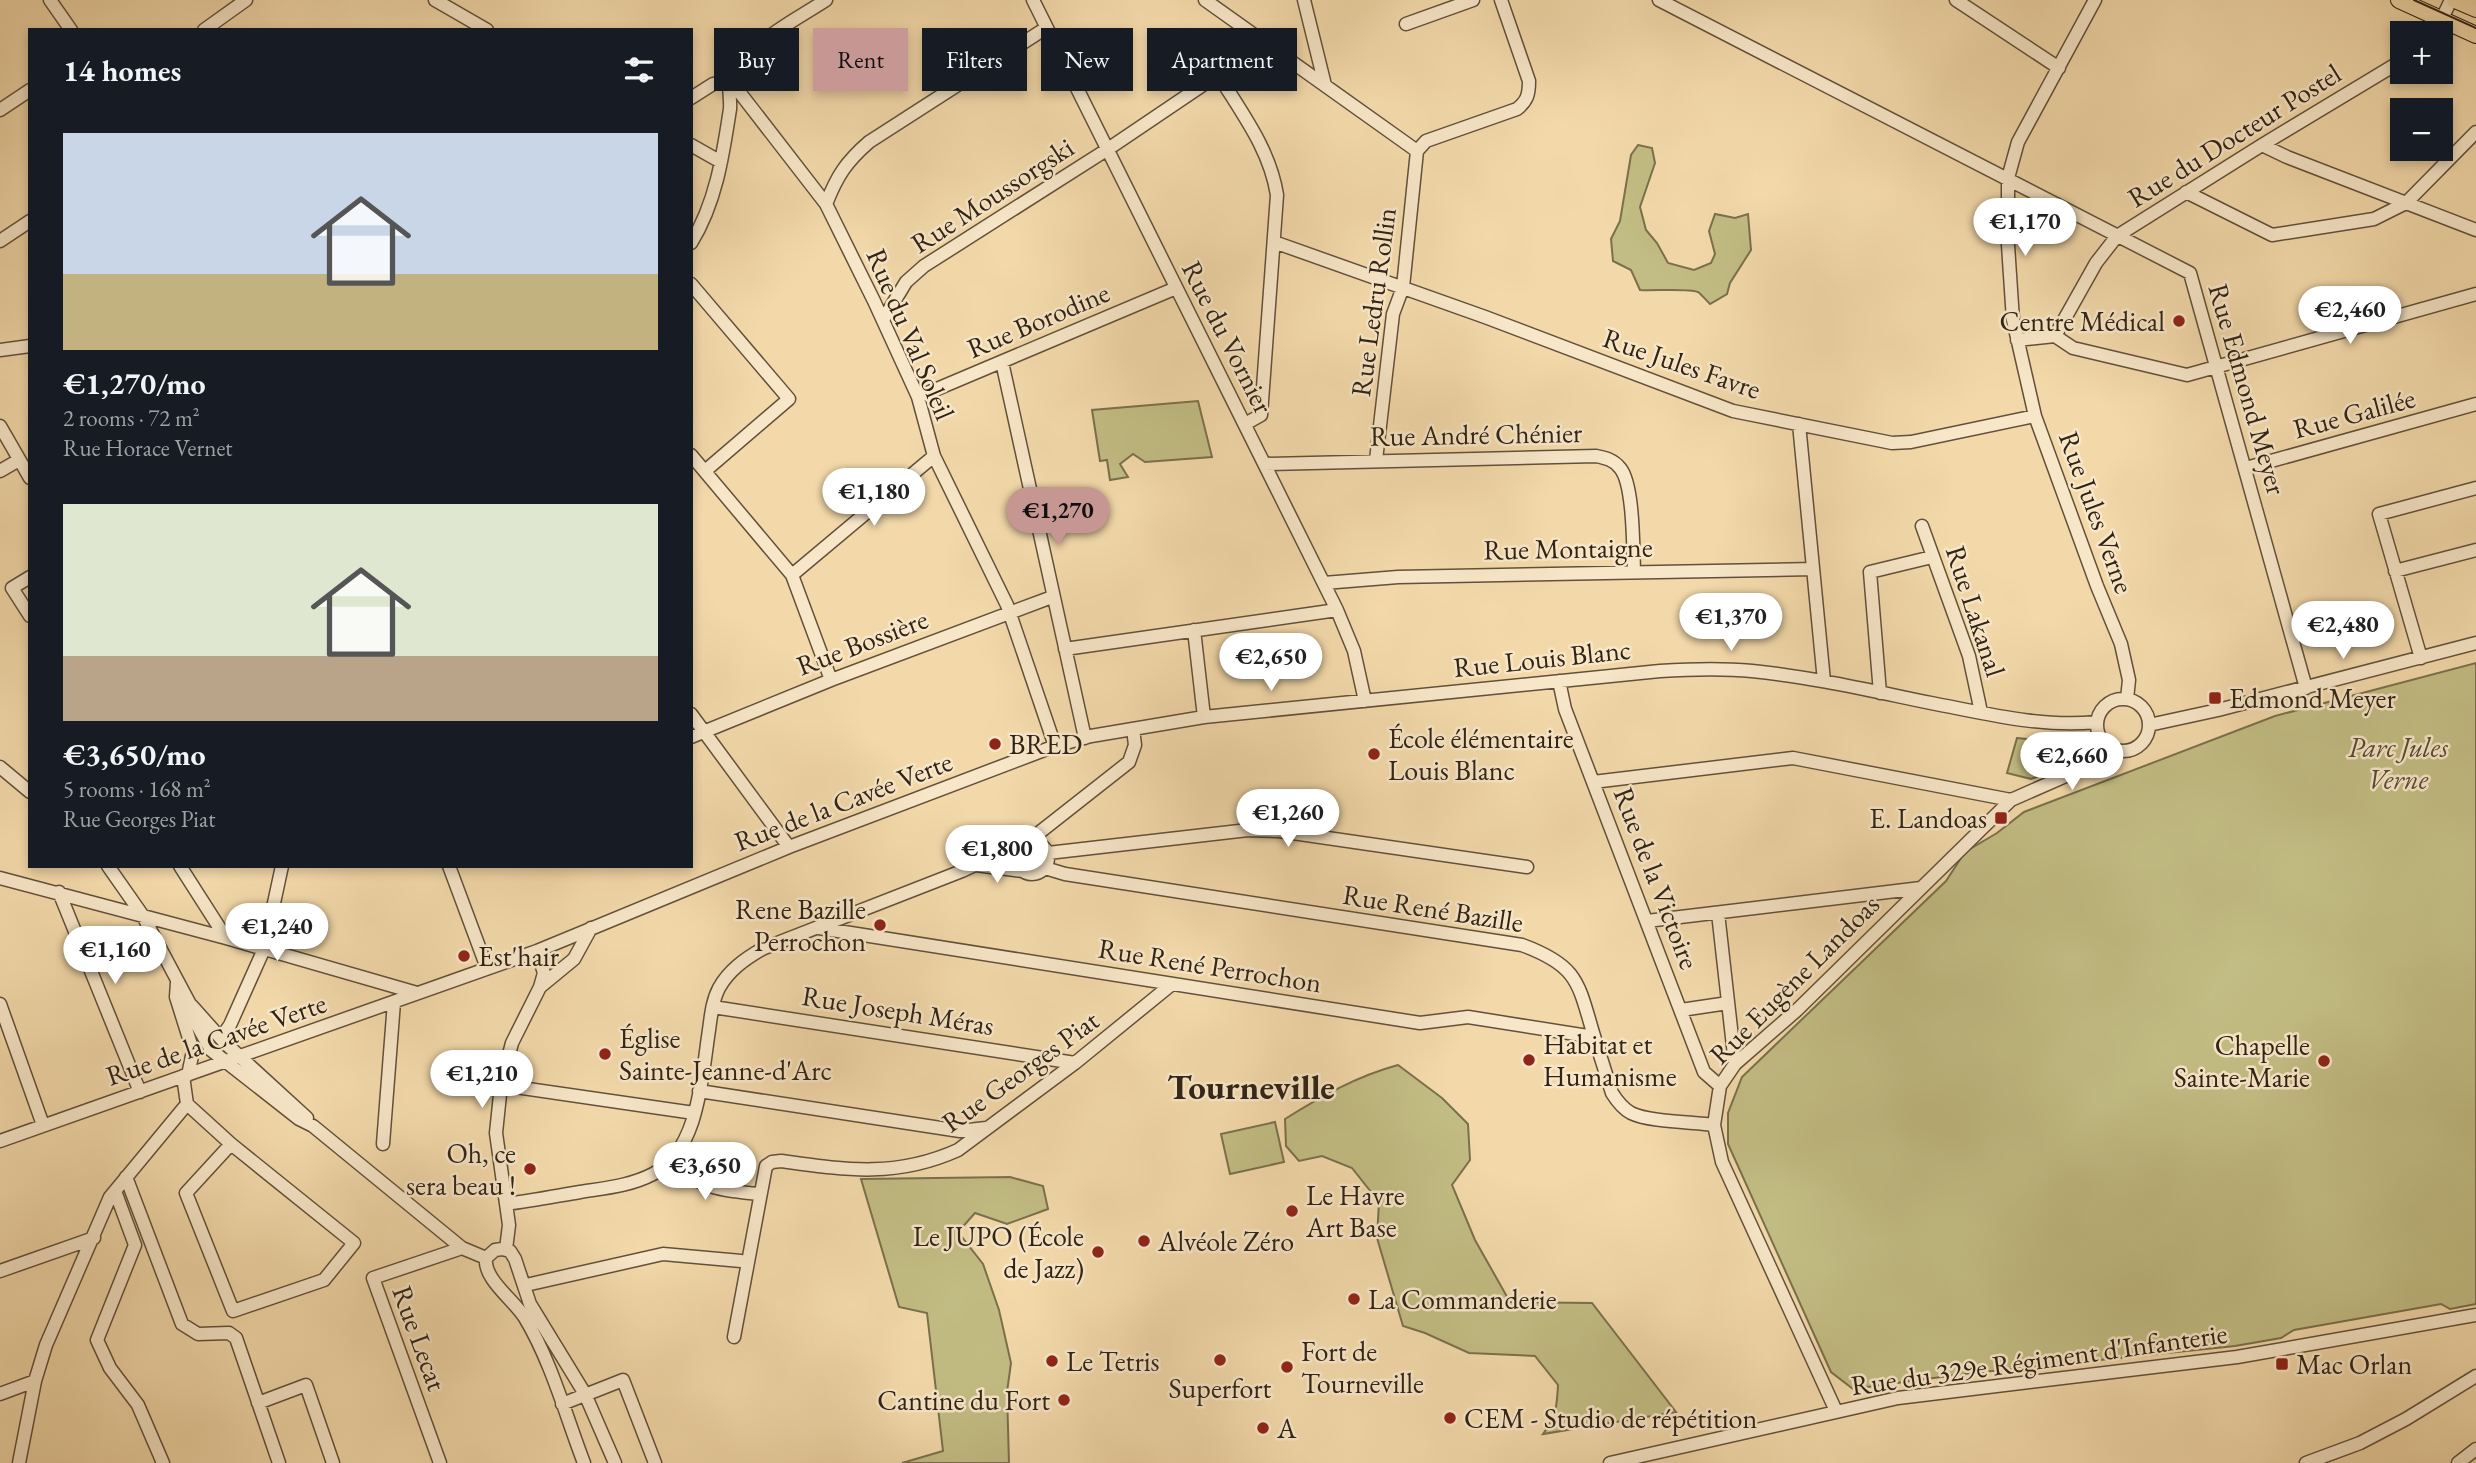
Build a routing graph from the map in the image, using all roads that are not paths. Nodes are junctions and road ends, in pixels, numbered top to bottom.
1 (50, 0) edge
2 (246, 0) edge
3 (435, 0) edge
4 (826, 0) edge
5 (1033, 0) edge
6 (1205, 0) edge
7 (1304, 0) edge
8 (1473, 0) edge
9 (1501, 0) edge
10 (1659, 0) edge
11 (1956, 0) edge
12 (2399, 0) edge
13 (2453, 0) edge
14 (2089, 2) edge
15 (2476, 9) edge
16 (2429, 21) edge
17 (2441, 21) edge
18 (1406, 24) dead end
19 (70, 28) edge
20 (207, 28) edge
21 (484, 28) edge
22 (784, 28) edge
23 (1046, 28) edge
24 (1244, 28) edge
25 (2453, 30) edge
26 (1041, 31) edge
27 (2476, 34) edge
28 (1297, 65) edge
29 (2059, 68) junction
30 (2390, 68) edge
31 (714, 84) edge
32 (1325, 85) junction
33 (28, 91) edge
34 (730, 91) edge
35 (739, 91) edge
36 (1078, 91) edge
37 (1196, 91) edge
38 (1228, 91) edge
39 (693, 97) edge
40 (0, 110) edge
41 (2476, 132) edge
42 (2262, 145) junction
43 (693, 146) edge
44 (1108, 149) junction
45 (1417, 151) junction
46 (721, 162) junction
47 (2008, 178) junction
48 (2186, 192) junction
49 (2406, 203) junction
50 (826, 204) junction
51 (28, 221) edge
52 (696, 225) edge
53 (2476, 230) edge
54 (2117, 236) junction
55 (0, 241) edge
56 (1275, 242) junction
57 (693, 286) edge
58 (1403, 287) junction
59 (1176, 288) junction
60 (2476, 294) edge
61 (883, 320) junction
62 (2054, 336) junction
63 (2017, 340) junction
64 (28, 346) edge
65 (0, 350) edge
66 (1002, 362) junction
67 (2216, 366) junction
68 (918, 397) junction
69 (2476, 404) edge
70 (2035, 416) junction
71 (1245, 424) junction
72 (1799, 424) junction
73 (0, 426) edge
74 (934, 456) junction
75 (693, 457) edge
76 (19, 460) junction
77 (1377, 460) junction
78 (1266, 464) junction
79 (2246, 468) junction
80 (0, 471) edge
81 (705, 471) junction
82 (28, 475) edge
83 (2476, 488) edge
84 (1922, 526) dead end
85 (2476, 550) edge
86 (1932, 557) junction
87 (1813, 569) junction
88 (1634, 572) junction
89 (2395, 572) junction
90 (792, 575) junction
91 (28, 578) edge
92 (1324, 583) junction
93 (1052, 597) junction
94 (1337, 610) junction
95 (1010, 612) junction
96 (28, 613) edge
97 (1194, 630) junction
98 (2476, 643) edge
99 (1065, 649) junction
100 (2421, 658) junction
101 (831, 680) junction
102 (1559, 681) junction
103 (1824, 681) junction
104 (2306, 688) junction
105 (1880, 693) junction
106 (2127, 699) junction
107 (1365, 701) junction
108 (1981, 712) junction
109 (693, 717) edge
110 (1204, 717) junction
111 (2096, 722) junction
112 (2149, 725) junction
113 (1133, 729) junction
114 (704, 732) junction
115 (693, 736) edge
116 (1085, 738) junction
117 (1055, 746) junction
118 (2112, 750) junction
119 (0, 767) edge
120 (1593, 782) junction
121 (28, 790) edge
122 (2011, 800) junction
123 (1033, 842) junction
124 (789, 846) junction
125 (1019, 849) junction
126 (1048, 853) junction
127 (976, 865) junction
128 (1527, 867) dead end
129 (109, 868) edge
130 (181, 868) edge
131 (282, 868) edge
132 (450, 868) edge
133 (1045, 868) junction
134 (1023, 871) junction
135 (0, 878) edge
136 (1922, 888) junction
137 (59, 892) junction
138 (1718, 913) junction
139 (143, 916) junction
140 (1647, 921) junction
141 (591, 928) junction
142 (819, 928) junction
143 (226, 938) junction
144 (264, 949) junction
145 (537, 951) junction
146 (487, 968) junction
147 (177, 981) junction
148 (1172, 984) junction
149 (540, 987) junction
150 (418, 993) junction
151 (394, 1002) junction
152 (1728, 1003) junction
153 (0, 1004) edge
154 (191, 1006) junction
155 (713, 1007) junction
156 (1681, 1010) junction
157 (1594, 1037) junction
158 (220, 1038) junction
159 (242, 1056) junction
160 (225, 1062) junction
161 (1075, 1063) junction
162 (1735, 1064) junction
163 (186, 1075) junction
164 (501, 1085) junction
165 (1720, 1086) junction
166 (699, 1091) junction
167 (139, 1092) junction
168 (187, 1104) junction
169 (694, 1113) junction
170 (43, 1125) junction
171 (1714, 1125) junction
172 (313, 1126) junction
173 (988, 1127) junction
174 (0, 1141) edge
175 (383, 1143) dead end
176 (231, 1144) junction
177 (670, 1162) junction
178 (126, 1177) junction
179 (115, 1191) junction
180 (760, 1194) junction
181 (506, 1204) junction
182 (94, 1238) junction
183 (462, 1248) junction
184 (506, 1250) junction
185 (486, 1258) junction
186 (741, 1261) dead end
187 (0, 1271) edge
188 (526, 1288) junction
189 (510, 1298) junction
190 (2476, 1315) edge
191 (734, 1337) dead end
192 (2476, 1376) edge
193 (35, 1381) junction
194 (0, 1394) edge
195 (585, 1394) junction
196 (258, 1403) junction
197 (562, 1404) junction
198 (1836, 1410) junction
199 (2476, 1449) edge
200 (19, 1463) edge
201 (163, 1463) edge
202 (279, 1463) edge
203 (333, 1463) edge
204 (440, 1463) edge
205 (584, 1463) edge
206 (615, 1463) edge
207 (655, 1463) edge
208 (1610, 1463) edge
209 (2306, 1463) edge
210 (2458, 1463) edge

1 - 19 street
2 - 20 street
3 - 21 street
4 - 22 street
5 - 23 street, Rue du Vornier
6 - 24 street
7 - 32 street
8 - 18 street
9 - 45 street
10 - 47 street, Rue Edmond Meyer
11 - 29 street
12 - 16 main road
13 - 15 main road
13 - 17 street
14 - 29 street, Rue Jules Verne
25 - 27 main road
26 - 50 street
28 - 32 street
29 - 47 street, Rue Jules Verne
30 - 42 street, Rue du Docteur Postel
31 - 39 street
32 - 45 street
33 - 40 street
34 - 46 street
35 - 50 street, Rue du Val Soleil
36 - 44 street, Rue du Vornier
37 - 44 street, Rue Moussorgski
38 - 56 street
41 - 49 street
42 - 48 street, Rue du Docteur Postel
42 - 49 street
43 - 46 street
44 - 59 street, Rue du Vornier
44 - 61 street, Rue Moussorgski
45 - 58 street, Rue Ledru Rollin
46 - 52 street
47 - 54 street, Rue Edmond Meyer
47 - 63 street, Rue Jules Verne
48 - 49 street
48 - 54 street, Rue du Docteur Postel
49 - 53 street
50 - 61 street, Rue du Val Soleil
51 - 55 street
54 - 62 street, Rue du Docteur Postel
54 - 67 street, Rue Edmond Meyer
56 - 58 street, Rue Jules Favre
56 - 71 street
57 - 81 street
58 - 72 street, Rue Jules Favre
58 - 77 street, Rue Ledru Rollin
59 - 66 street, Rue Borodine
59 - 71 street, Rue du Vornier
60 - 67 street
61 - 68 street, Rue du Val Soleil
62 - 63 street
62 - 67 street
63 - 70 street, Rue Jules Verne
64 - 65 street
66 - 68 street, Rue Borodine
66 - 93 street
67 - 79 street, Rue Edmond Meyer
68 - 74 street, Rue du Val Soleil
69 - 79 street, Rue Galilée
70 - 72 street, Rue Jules Favre
70 - 106 street, Rue Jules Verne
71 - 78 street, Rue du Vornier
72 - 87 street
73 - 76 street
74 - 90 street
74 - 95 street, Rue du Val Soleil
75 - 81 street
76 - 80 street
76 - 82 street
77 - 78 street, Rue André Chénier
77 - 88 street, Rue André Chénier
78 - 92 street, Rue du Vornier
79 - 104 street, Rue Edmond Meyer
81 - 90 street
83 - 89 street
84 - 86 street, Rue Lakanal
85 - 89 street
86 - 105 street
86 - 108 street, Rue Lakanal
87 - 88 street, Rue Montaigne
87 - 103 street
88 - 92 street, Rue Montaigne
89 - 100 street
90 - 101 street
91 - 96 street
92 - 94 street, Rue du Vornier
93 - 95 street, Rue Bossière
93 - 99 street
94 - 97 street
94 - 107 street, Rue du Vornier
95 - 101 street, Rue Bossière
95 - 117 street, Rue du Val Soleil
97 - 99 street
97 - 110 street
98 - 100 street
99 - 116 street
100 - 104 street
101 - 114 street, Rue Bossière
102 - 103 street, Rue Louis Blanc
102 - 107 street, Rue Louis Blanc
102 - 120 street, Rue de la Victoire
103 - 105 street, Rue Louis Blanc
104 - 112 street
105 - 108 street, Rue Louis Blanc
106 - 111 street
106 - 112 street
107 - 110 street, Rue de la Cavée Verte
108 - 111 street, Rue Louis Blanc
109 - 114 street
110 - 113 street, Rue de la Cavée Verte
111 - 118 street
112 - 118 street
113 - 116 street, Rue de la Cavée Verte
113 - 123 street
114 - 115 street, Rue Bossière
114 - 124 street
116 - 117 street, Rue de la Cavée Verte
117 - 124 street, Rue de la Cavée Verte
118 - 122 street, Rue Eugène Landoas
119 - 121 street
120 - 122 street
120 - 140 street, Rue de la Victoire
122 - 136 street, Rue Eugène Landoas
123 - 125 street
123 - 126 street
124 - 141 street, Rue de la Cavée Verte
125 - 127 street
125 - 134 street
126 - 128 street
126 - 133 street
127 - 134 street
127 - 142 street
129 - 139 street
130 - 143 street
131 - 144 street
132 - 146 street
133 - 134 street
133 - 157 street, Rue René Bazille
135 - 137 street
136 - 138 street
136 - 162 street, Rue Eugène Landoas
137 - 139 street
137 - 167 street
138 - 140 street
138 - 152 street
139 - 143 street
139 - 147 street
140 - 156 street, Rue de la Victoire
141 - 145 street, Rue de la Cavée Verte
141 - 149 street
142 - 148 street, Rue René Perrochon
142 - 155 street
143 - 144 street
144 - 150 street
144 - 158 street
145 - 146 street, Rue de la Cavée Verte
145 - 149 street
146 - 150 street, Rue de la Cavée Verte
147 - 154 street
147 - 163 street
148 - 157 street, Rue René Perrochon
148 - 161 street, Rue Georges Piat
149 - 164 street
150 - 151 street, Rue de la Cavée Verte
151 - 159 street, Rue de la Cavée Verte
151 - 175 street
152 - 156 street
152 - 162 street
153 - 170 street
154 - 158 street
154 - 160 street
155 - 161 street, Rue Joseph Méras
155 - 166 street
156 - 165 street, Rue de la Victoire
157 - 171 street, Rue René Bazille
158 - 159 street
159 - 160 street, Rue de la Cavée Verte
159 - 172 street
160 - 163 street, Rue de la Cavée Verte
160 - 172 street
161 - 173 street, Rue Georges Piat
162 - 165 street, Rue Eugène Landoas
163 - 167 street, Rue de la Cavée Verte
163 - 168 street
164 - 169 street
164 - 181 street
165 - 171 street, Rue Eugène Landoas
166 - 169 street
166 - 173 street
167 - 170 street, Rue de la Cavée Verte
168 - 176 street
168 - 178 street
169 - 177 street
170 - 174 street, Rue de la Cavée Verte
171 - 198 street, Rue Eugène Landoas
172 - 183 street
173 - 180 street, Rue Georges Piat
176 - 176 street
177 - 180 street
177 - 181 street
178 - 179 street
178 - 196 street
179 - 182 street
179 - 201 street
180 - 191 street, Rue Georges Piat
181 - 184 street
182 - 187 street
182 - 193 street
183 - 185 street
183 - 204 street, Rue Lecat
184 - 185 street
184 - 188 street
185 - 189 street
186 - 188 street
188 - 189 street
188 - 195 street
189 - 197 street
190 - 198 street, Rue du 329e Régiment d'Infanterie
192 - 209 street
193 - 194 street
193 - 200 street
195 - 197 street
195 - 206 street
195 - 207 street
196 - 202 street
196 - 203 street
197 - 205 street
198 - 208 street, Rue du 329e Régiment d'Infanterie
199 - 210 street

